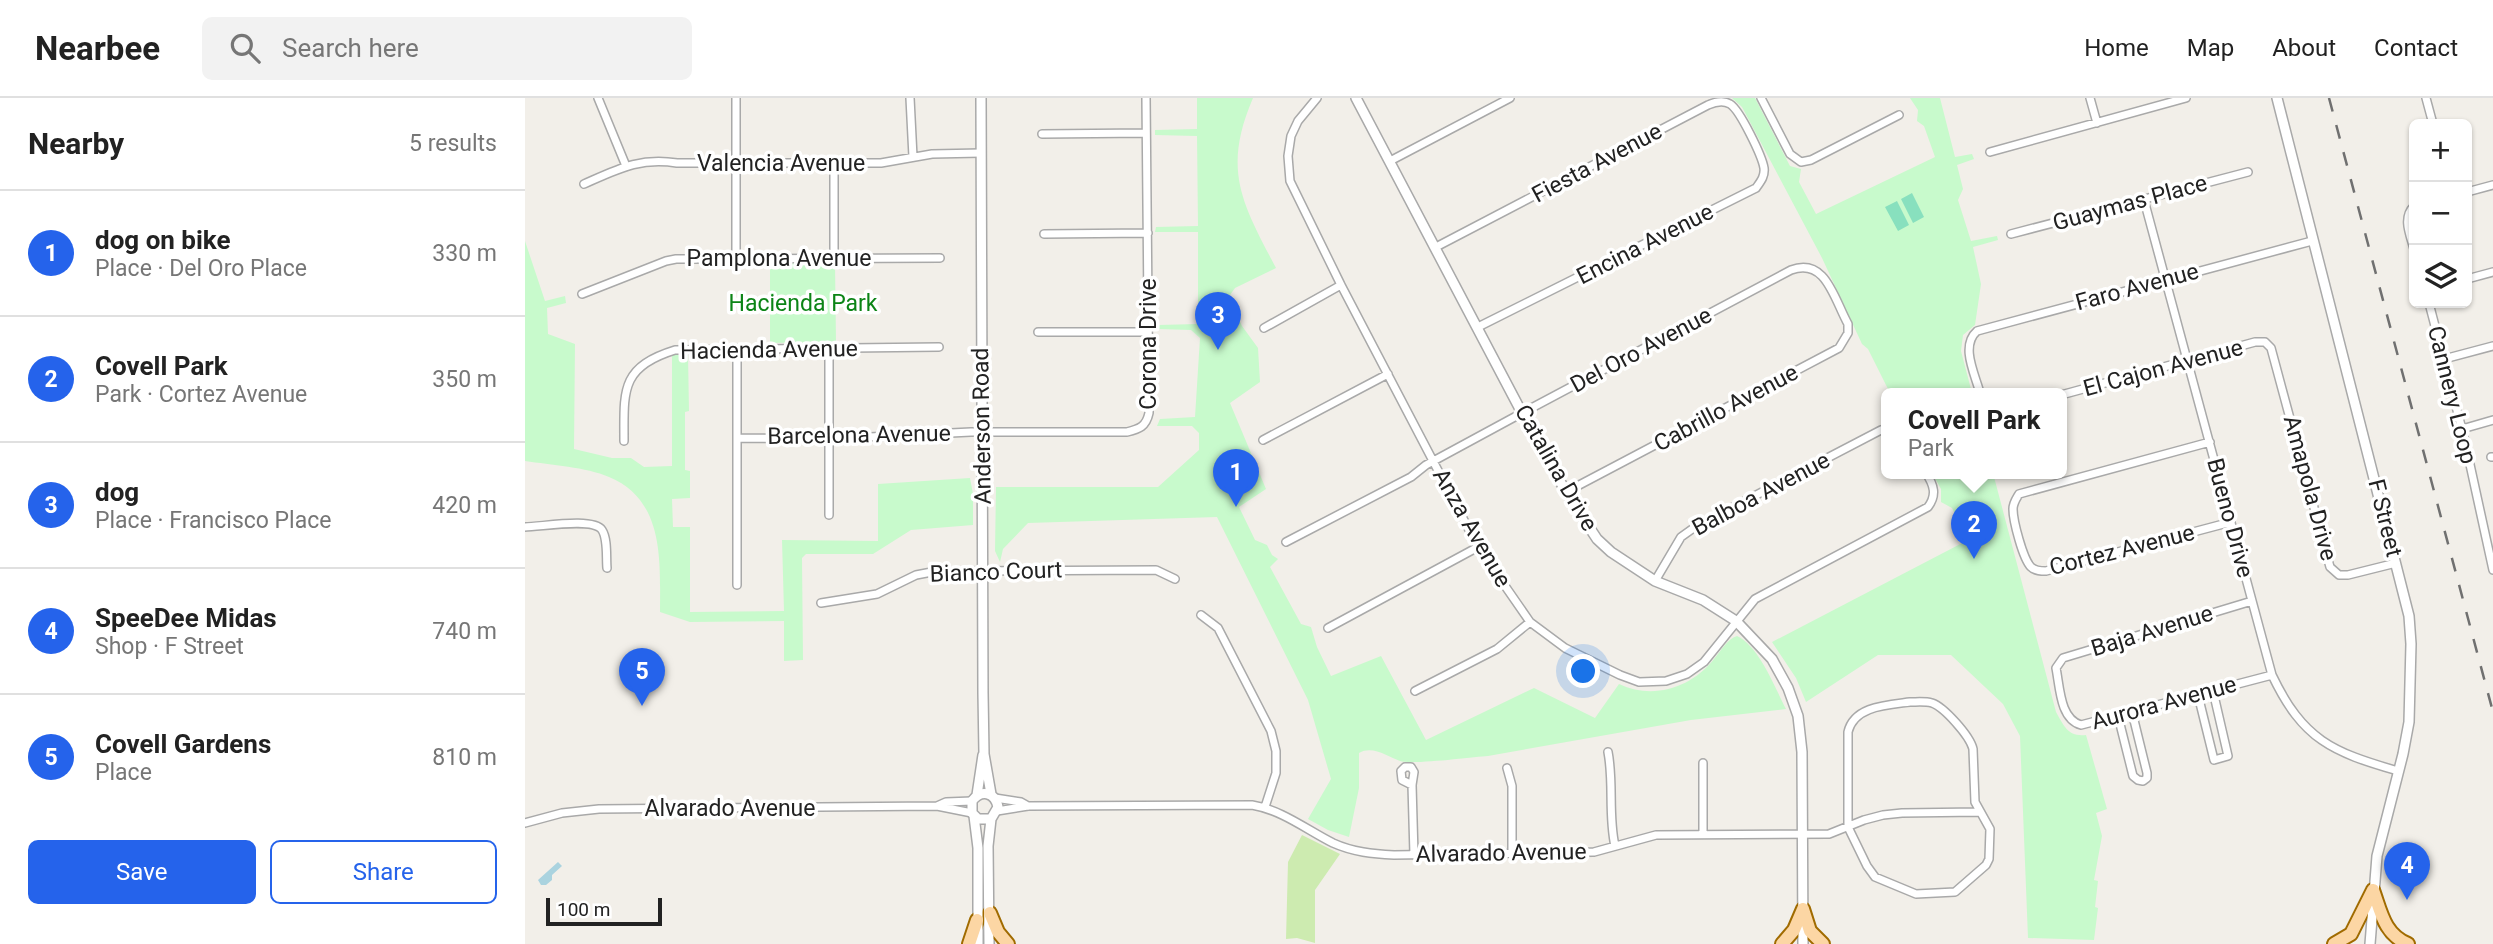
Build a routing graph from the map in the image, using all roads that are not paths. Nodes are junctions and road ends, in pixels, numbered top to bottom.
1 (598, 98) edge
2 (736, 98) edge
3 (910, 98) edge
4 (981, 98) edge
5 (1146, 98) edge
6 (1317, 98) edge
7 (1356, 98) edge
8 (1510, 98) edge
9 (1761, 98) edge
10 (2090, 98) edge
11 (2186, 98) edge
12 (2277, 98) edge
13 (2426, 98) edge
14 (1899, 115) dead end
15 (2432, 119) edge
16 (2097, 123) junction
17 (1748, 132) joint
18 (1146, 133) junction
19 (1042, 134) dead end
20 (1990, 152) dead end
21 (981, 153) junction
22 (913, 157) junction
23 (1390, 160) junction
24 (736, 163) junction
25 (834, 163) junction
26 (626, 166) junction
27 (2248, 172) dead end
28 (584, 184) dead end
29 (2493, 185) edge
30 (2472, 191) edge
31 (2144, 200) junction
32 (1148, 233) junction
33 (1044, 234) dead end
34 (2011, 234) dead end
35 (2312, 241) junction
36 (1436, 247) junction
37 (736, 257) junction
38 (834, 257) junction
39 (940, 258) dead end
40 (2493, 272) edge
41 (2472, 278) edge
42 (2167, 279) junction
43 (1341, 285) junction
44 (582, 294) dead end
45 (1836, 302) joint
46 (2430, 308) edge
47 (1478, 327) junction
48 (1264, 328) dead end
49 (1038, 332) dead end
50 (1147, 332) junction
51 (2265, 342) joint
52 (2493, 346) edge
53 (939, 347) dead end
54 (737, 348) junction
55 (829, 348) junction
56 (2444, 359) junction
57 (2189, 361) junction
58 (1388, 374) junction
59 (1979, 388) edge
60 (2067, 394) edge
61 (1522, 413) junction
62 (2493, 420) edge
63 (2462, 429) junction
64 (1881, 430) edge
65 (982, 432) junction
66 (737, 438) junction
67 (829, 439) junction
68 (1263, 440) dead end
69 (624, 441) dead end
70 (2210, 442) junction
71 (1434, 461) junction
72 (1930, 479) edge
73 (1566, 492) junction
74 (829, 515) dead end
75 (2231, 522) junction
76 (525, 527) edge
77 (1286, 542) dead end
78 (1478, 547) junction
79 (2396, 563) junction
80 (607, 568) dead end
81 (983, 570) junction
82 (2493, 570) edge
83 (1175, 579) dead end
84 (1655, 581) junction
85 (737, 585) dead end
86 (2252, 601) junction
87 (821, 603) dead end
88 (1201, 615) dead end
89 (1736, 621) junction
90 (1530, 622) junction
91 (1328, 628) dead end
92 (2056, 668) joint
93 (2272, 675) junction
94 (1415, 691) dead end
95 (2213, 691) junction
96 (2198, 695) junction
97 (2132, 712) junction
98 (2118, 716) junction
99 (1608, 752) dead end
100 (984, 754) junction
101 (1703, 763) dead end
102 (1507, 768) dead end
103 (2398, 771) junction
104 (1412, 785) dead end
105 (993, 796) junction
106 (974, 798) junction
107 (937, 806) junction
108 (1028, 806) junction
109 (1265, 807) junction
110 (1979, 812) junction
111 (973, 815) junction
112 (994, 815) junction
113 (525, 823) edge
114 (1848, 827) junction
115 (1802, 833) junction
116 (1703, 834) junction
117 (1615, 846) junction
118 (1512, 854) junction
119 (1414, 855) junction
120 (2373, 890) junction
121 (1803, 909) junction
122 (990, 913) junction
123 (977, 920) junction
124 (969, 944) edge
125 (978, 944) edge
126 (989, 944) edge
127 (1008, 944) edge
128 (1782, 944) edge
129 (1803, 944) edge
130 (1823, 944) edge
131 (2334, 944) edge
132 (2370, 944) edge
133 (2408, 944) edge

1 - 26 street
2 - 24 street
3 - 22 street
4 - 21 street, Anderson Road
5 - 18 street, Corona Drive
6 - 43 street, Anza Avenue
7 - 23 street, Catalina Drive
8 - 23 street
9 - 14 street
10 - 16 street
11 - 16 street
12 - 35 street, F Street
13 - 15 street
16 - 20 street
17 - 36 street, Fiesta Avenue
17 - 47 street, Encina Avenue
18 - 19 street
18 - 32 street, Corona Drive
21 - 22 street, Valencia Avenue
21 - 65 street, Anderson Road
22 - 25 street, Valencia Avenue
23 - 36 street, Catalina Drive
24 - 25 street, Valencia Avenue
24 - 26 street, Valencia Avenue
24 - 37 street
25 - 38 street
26 - 28 street, Valencia Avenue
27 - 31 street, Guaymas Place
29 - 30 street
31 - 34 street, Guaymas Place
31 - 42 street, Bueno Drive
32 - 33 street
32 - 50 street, Corona Drive
35 - 42 street, Faro Avenue
35 - 79 street, F Street
36 - 47 street, Catalina Drive
37 - 38 street, Pamplona Avenue
37 - 44 street, Pamplona Avenue
38 - 39 street, Pamplona Avenue
40 - 41 street
42 - 57 street, Bueno Drive
42 - 59 street, Faro Avenue
43 - 48 street
43 - 58 street, Anza Avenue
45 - 61 street, Del Oro Avenue
45 - 73 street, Cabrillo Avenue
46 - 56 street, Cannery Loop
47 - 61 street, Catalina Drive
49 - 50 street
50 - 65 street, Corona Drive
51 - 57 street, El Cajon Avenue
51 - 79 street, Amapola Drive
52 - 56 street
53 - 55 street, Hacienda Avenue
54 - 55 street, Hacienda Avenue
54 - 66 street
54 - 69 street, Hacienda Avenue
55 - 67 street
56 - 63 street, Cannery Loop
57 - 60 street, El Cajon Avenue
57 - 70 street, Bueno Drive
58 - 68 street
58 - 71 street, Anza Avenue
61 - 71 street, Del Oro Avenue
61 - 73 street, Catalina Drive
62 - 63 street
63 - 82 street, Cannery Loop
64 - 84 street, Balboa Avenue
65 - 67 street, Barcelona Avenue
65 - 81 street, Anderson Road
66 - 67 street, Barcelona Avenue
66 - 85 street
67 - 74 street
70 - 75 street, Bueno Drive
70 - 75 street, Cortez Avenue
71 - 77 street, Del Oro Avenue
71 - 78 street, Anza Avenue
72 - 89 street, Anza Avenue
73 - 84 street, Catalina Drive
75 - 86 street, Bueno Drive
76 - 80 street
78 - 90 street, Anza Avenue
78 - 91 street
79 - 103 street, F Street
81 - 83 street, Bianco Court
81 - 87 street, Bianco Court
81 - 100 street, Anderson Road
84 - 89 street, Catalina Drive
86 - 92 street, Baja Avenue
86 - 93 street, Bueno Drive
88 - 109 street
89 - 90 street, Anza Avenue
89 - 115 street, Catalina Drive
90 - 94 street
92 - 98 street, Aurora Avenue
93 - 95 street, Aurora Avenue
93 - 103 street, Bueno Drive
95 - 96 street, Aurora Avenue
95 - 96 street
96 - 97 street, Aurora Avenue
97 - 98 street, Aurora Avenue
97 - 98 street
99 - 117 street
100 - 105 street, Anderson Road
100 - 106 street, Anderson Road
101 - 116 street
102 - 118 street
103 - 120 street, F Street
104 - 119 street
105 - 106 street
105 - 108 street, Alvarado Avenue
105 - 112 street
106 - 107 street, Alvarado Avenue
106 - 111 street
107 - 111 street, Alvarado Avenue
107 - 113 street, Alvarado Avenue
108 - 109 street, Alvarado Avenue
108 - 112 street, Alvarado Avenue
109 - 119 street, Alvarado Avenue
110 - 114 street, Alvarado Avenue
110 - 114 street
110 - 114 street
111 - 112 street
111 - 123 street
112 - 122 street
114 - 115 street, Alvarado Avenue
115 - 116 street, Alvarado Avenue
115 - 121 street, Catalina Drive
116 - 117 street, Alvarado Avenue
117 - 118 street, Alvarado Avenue
118 - 119 street, Alvarado Avenue
120 - 131 main road
120 - 132 street, F Street
120 - 133 main road
121 - 128 main road
121 - 129 street, Catalina Drive
121 - 130 main road
122 - 126 street
122 - 127 main road
123 - 124 main road
123 - 125 street

